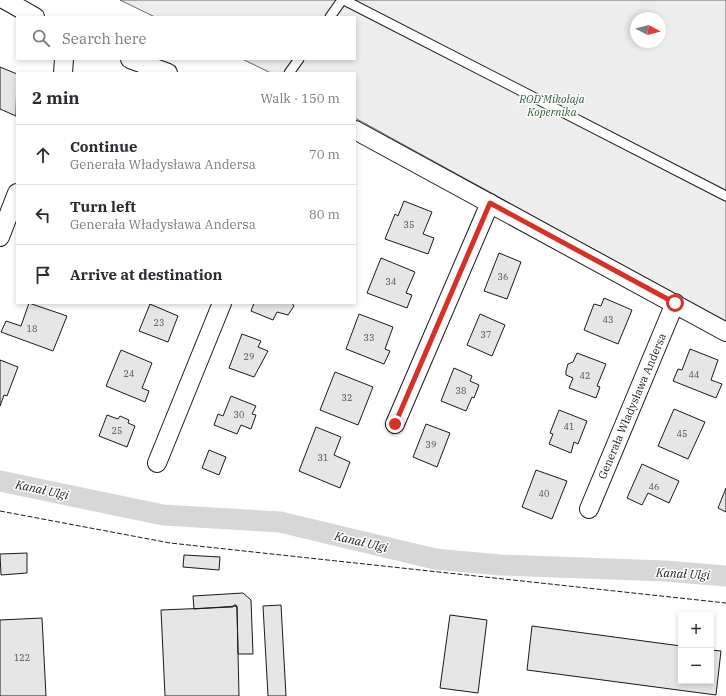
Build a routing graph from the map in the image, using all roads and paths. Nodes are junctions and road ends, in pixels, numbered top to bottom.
1 (5, 0) edge
2 (343, 0) edge
3 (33, 16) edge
4 (331, 16) edge
5 (64, 60) edge
6 (133, 60) edge
7 (298, 60) edge
8 (63, 72) edge
9 (165, 72) edge
10 (290, 72) edge
11 (356, 131) edge
12 (16, 196) edge
13 (726, 196) edge
14 (490, 203) junction
15 (0, 237) edge
16 (675, 303) junction
17 (222, 304) edge
18 (726, 332) edge
19 (395, 424) dead end
20 (157, 463) dead end
21 (589, 510) dead end

1 - 3 street
2 - 4 lane
2 - 13 lane
5 - 8 street
6 - 9 street
7 - 10 lane
11 - 14 street
12 - 15 street
14 - 16 street
14 - 19 street
16 - 18 street
16 - 21 street, Generała Władysława Andersa
17 - 20 street

